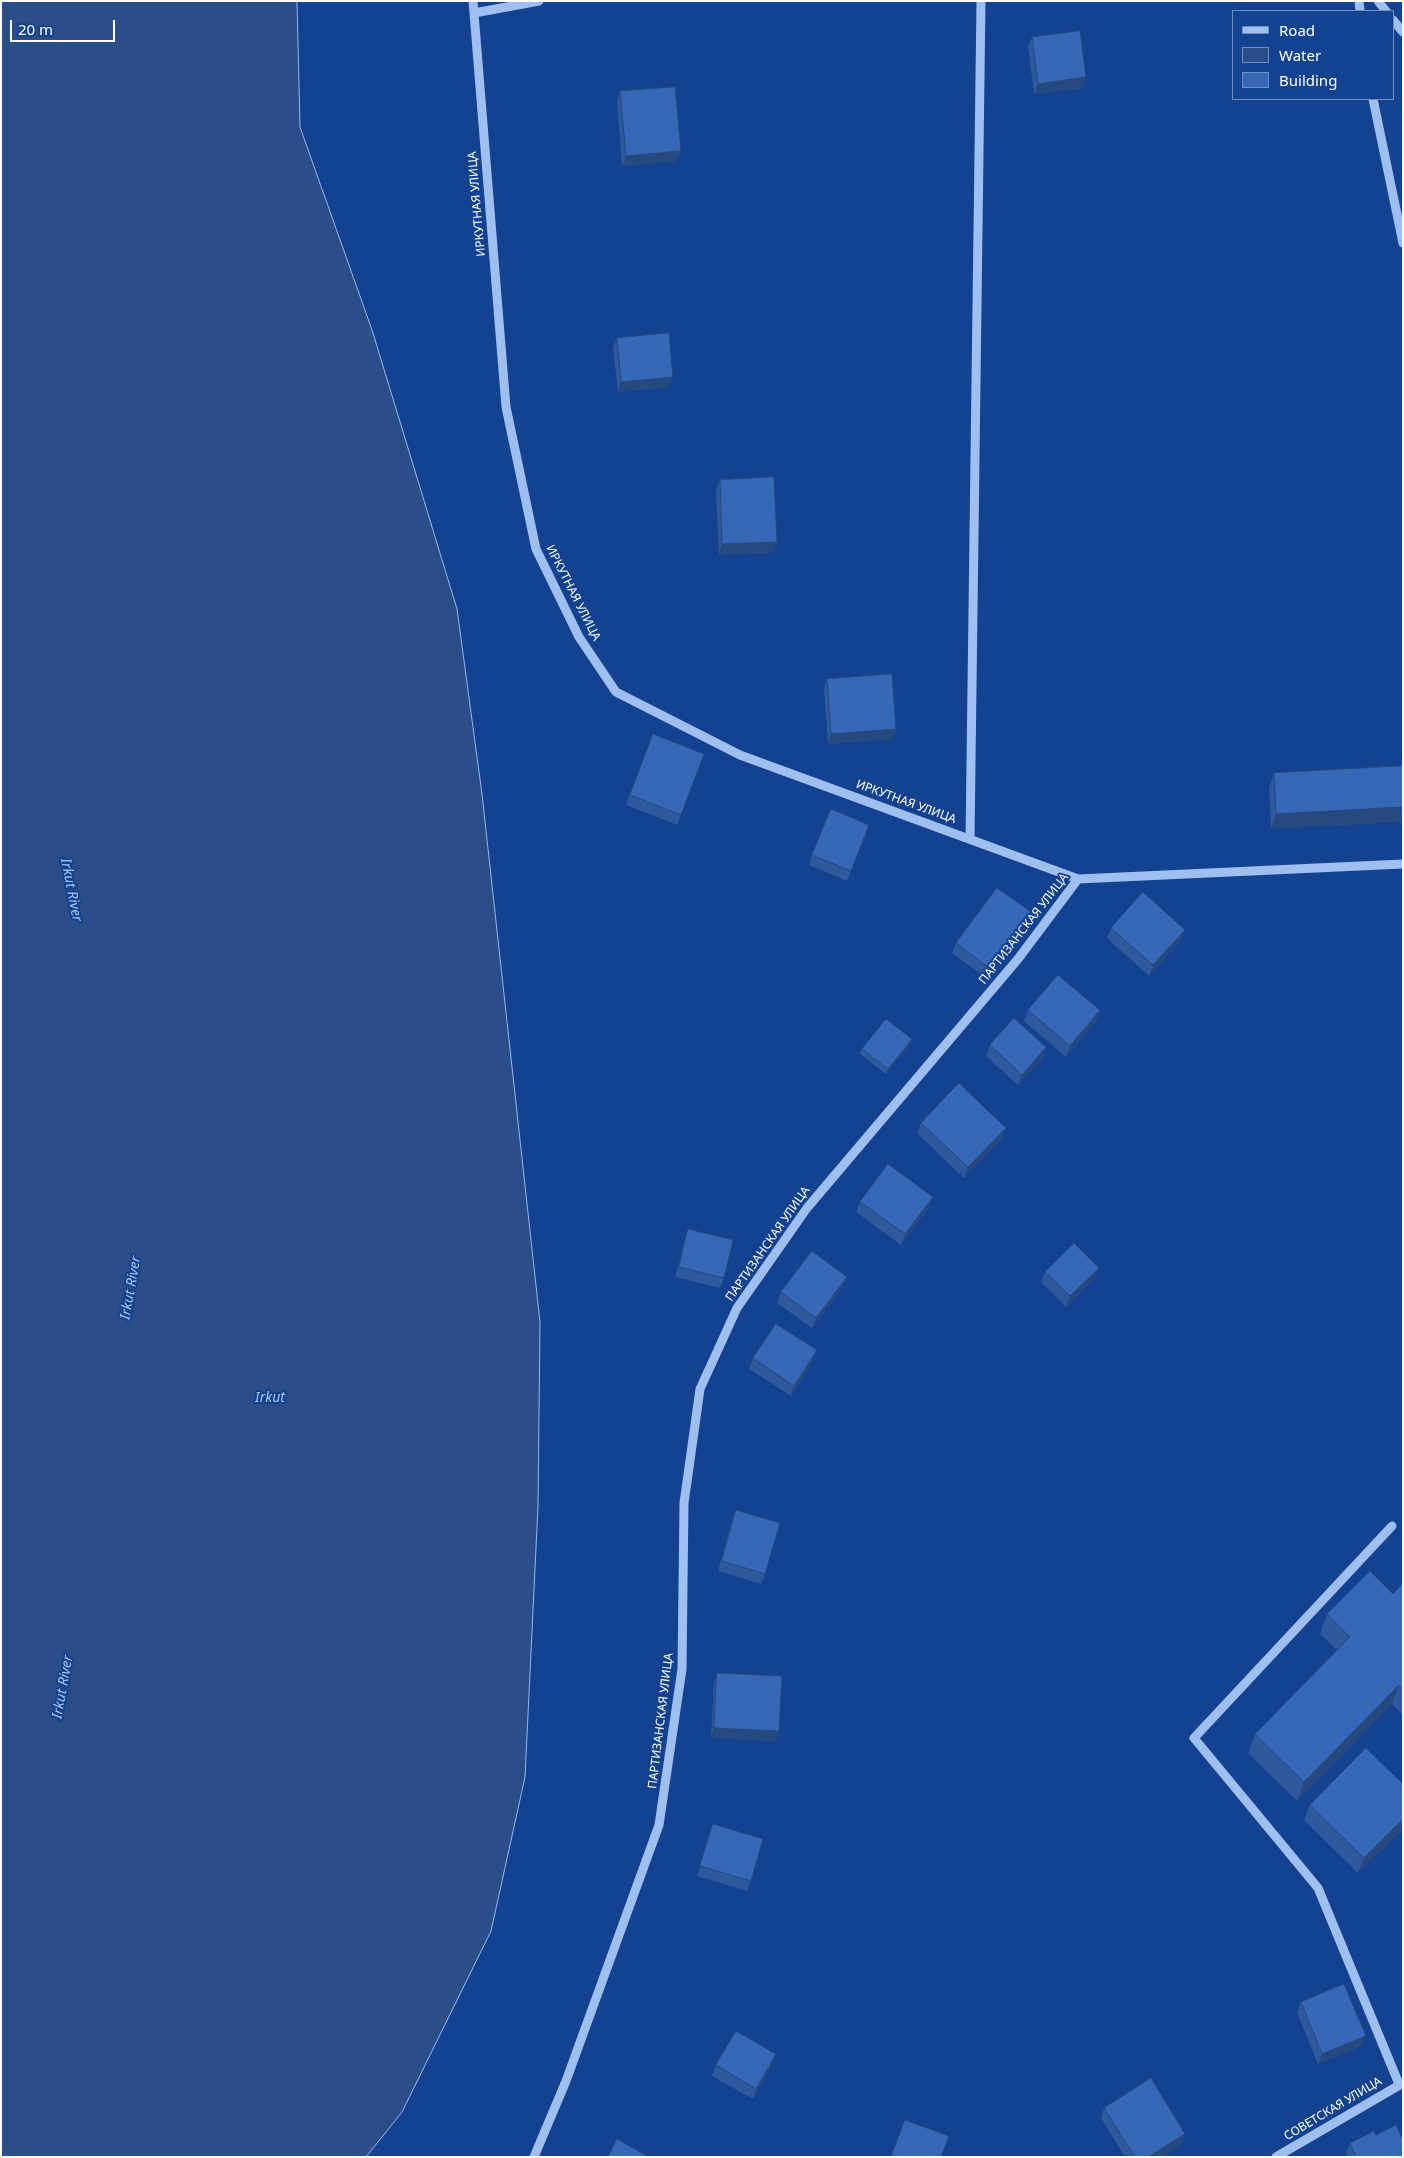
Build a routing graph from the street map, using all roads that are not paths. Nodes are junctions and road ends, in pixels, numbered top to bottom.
1 (473, 1) edge
2 (539, 1) edge
3 (981, 1) edge
4 (474, 13) junction
5 (1394, 21) edge
6 (1403, 32) edge
7 (1373, 100) edge
8 (1403, 243) edge
9 (970, 839) junction
10 (1403, 864) edge
11 (1078, 879) junction
12 (1392, 1526) dead end
13 (1401, 2083) edge
14 (534, 2157) edge
15 (1276, 2157) edge

1 - 4 street, ИРКУТНАЯ УЛИЦА
2 - 4 street
3 - 9 street
4 - 9 street, ИРКУТНАЯ УЛИЦА
5 - 6 street
7 - 8 street
9 - 11 street, ИРКУТНАЯ УЛИЦА
10 - 11 street, ПАРТИЗАНСКАЯ УЛИЦА
11 - 14 street, ПАРТИЗАНСКАЯ УЛИЦА
12 - 13 street
13 - 15 street, СОВЕТСКАЯ УЛИЦА

